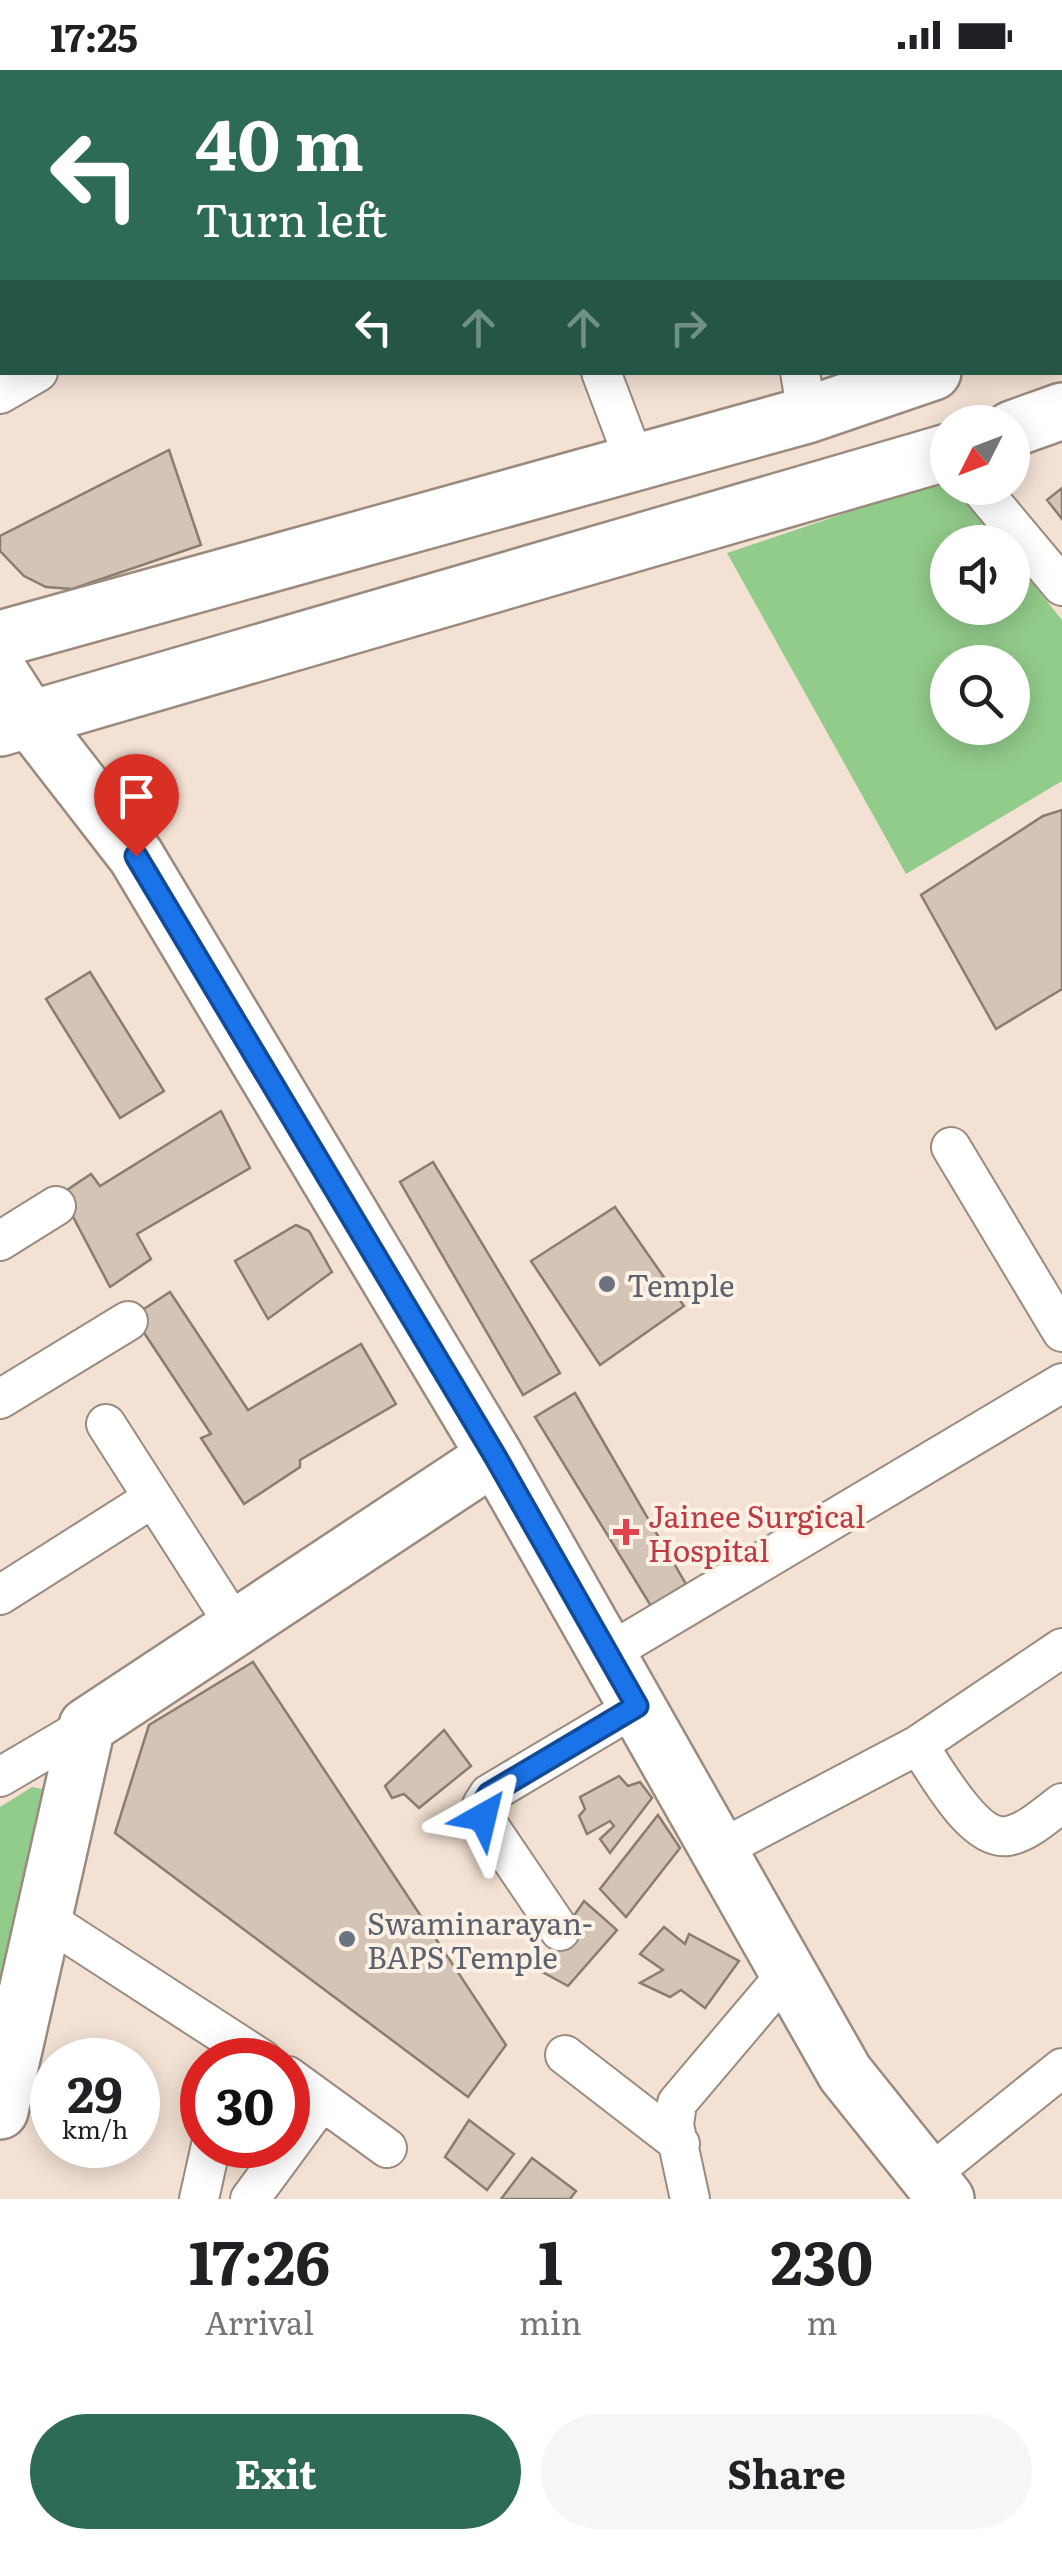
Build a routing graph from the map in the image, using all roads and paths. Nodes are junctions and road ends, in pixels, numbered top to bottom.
1 (33, 375) edge
2 (601, 375) edge
3 (915, 375) edge
4 (0, 394) edge
5 (804, 394) edge
6 (1062, 411) edge
7 (1030, 423) edge
8 (930, 457) edge
9 (634, 462) junction
10 (994, 505) edge
11 (1062, 586) edge
12 (0, 639) edge
13 (0, 673) edge
14 (14, 723) edge
15 (951, 1147) dead end
16 (56, 1206) dead end
17 (0, 1241) edge
18 (128, 1321) dead end
19 (1062, 1332) edge
20 (1062, 1383) edge
21 (0, 1398) edge
22 (106, 1424) dead end
23 (495, 1456) junction
24 (153, 1498) junction
25 (0, 1595) edge
26 (236, 1627) junction
27 (1062, 1648) edge
28 (607, 1654) junction
29 (637, 1706) junction
30 (87, 1726) junction
31 (918, 1745) junction
32 (0, 1777) edge
33 (1062, 1804) edge
34 (719, 1850) junction
35 (44, 1918) junction
36 (560, 1931) dead end
37 (788, 1972) junction
38 (220, 2038) edge
39 (564, 2055) dead end
40 (1062, 2068) edge
41 (310, 2092) edge
42 (2, 2097) edge
43 (322, 2101) junction
44 (680, 2144) junction
45 (387, 2148) dead end
46 (206, 2168) edge
47 (937, 2188) edge
48 (199, 2199) edge
49 (250, 2199) edge
50 (690, 2199) edge

1 - 4 street
2 - 9 street
3 - 5 street
5 - 9 street
6 - 7 street
8 - 14 street
9 - 12 street
10 - 11 street
13 - 14 street
14 - 23 street
15 - 19 street
16 - 17 street
18 - 21 street
20 - 28 street
22 - 24 street
23 - 26 street
23 - 28 street
24 - 25 street
24 - 26 street
26 - 30 street
27 - 31 street
28 - 29 street
29 - 34 street
29 - 36 street
30 - 32 street
30 - 35 street
31 - 33 street
31 - 34 street
34 - 37 street
35 - 38 street
35 - 42 street
37 - 44 street
37 - 47 street
39 - 44 street
40 - 47 street
41 - 43 street
43 - 45 street
43 - 49 street
44 - 50 street
46 - 48 street

